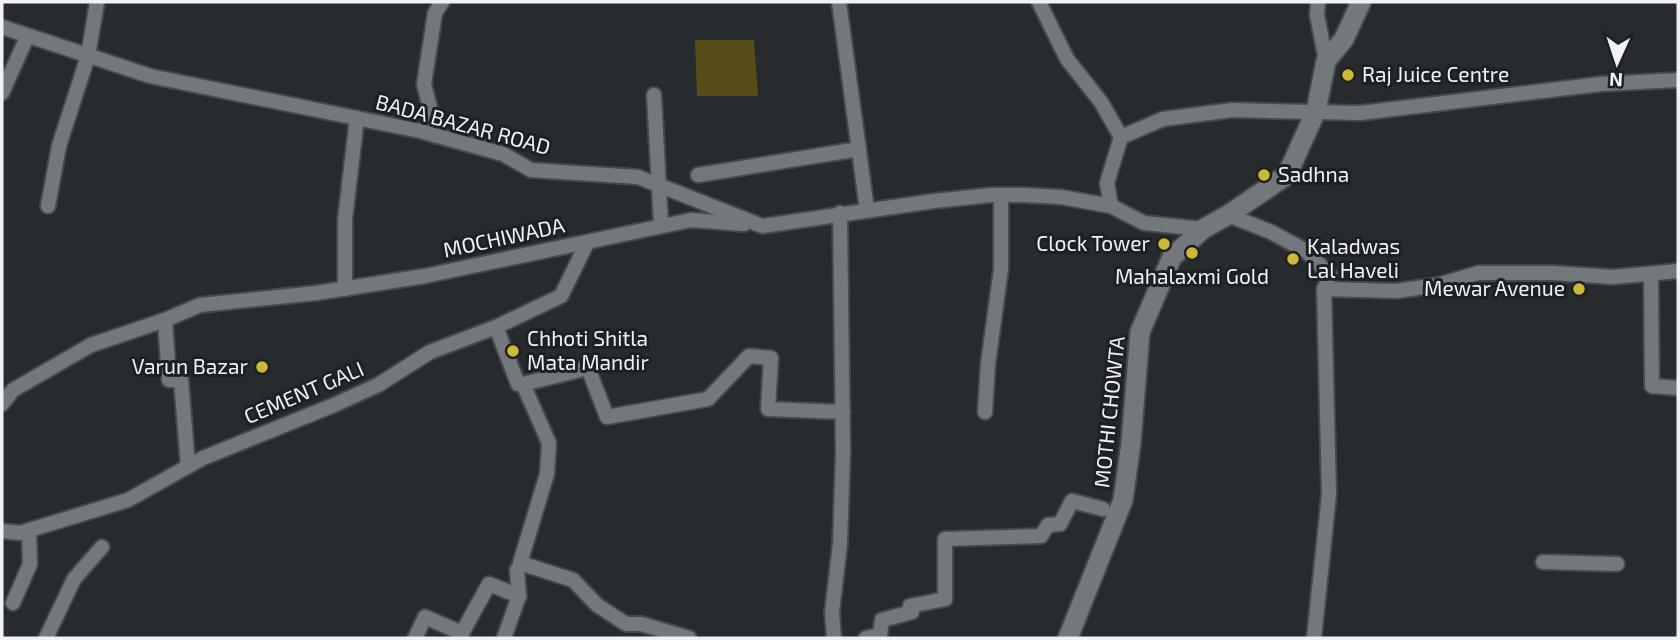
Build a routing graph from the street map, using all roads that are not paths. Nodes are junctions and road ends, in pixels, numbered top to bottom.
1 (97, 2) edge
2 (442, 2) edge
3 (839, 2) edge
4 (1039, 2) edge
5 (1318, 2) edge
6 (1361, 2) edge
7 (2, 27) edge
8 (27, 37) junction
9 (88, 56) junction
10 (1326, 61) junction
11 (1678, 80) edge
12 (2, 93) edge
13 (654, 95) dead end
14 (1316, 111) junction
15 (357, 118) junction
16 (437, 136) junction
17 (1121, 137) junction
18 (859, 149) junction
19 (698, 175) dead end
20 (657, 185) junction
21 (1001, 195) junction
22 (1111, 205) junction
23 (48, 206) dead end
24 (867, 210) junction
25 (840, 214) junction
26 (1228, 215) junction
27 (661, 225) junction
28 (761, 226) junction
29 (1203, 229) junction
30 (587, 243) junction
31 (1678, 271) edge
32 (1651, 275) junction
33 (345, 289) junction
34 (1324, 289) junction
35 (164, 320) junction
36 (496, 327) junction
37 (523, 384) junction
38 (1678, 388) edge
39 (3, 401) edge
40 (843, 412) junction
41 (985, 412) dead end
42 (188, 466) junction
43 (1103, 509) dead end
44 (29, 530) junction
45 (2, 531) edge
46 (102, 547) dead end
47 (1543, 562) dead end
48 (1617, 564) dead end
49 (518, 566) junction
50 (519, 596) junction
51 (13, 603) dead end
52 (46, 638) edge
53 (415, 638) edge
54 (505, 638) edge
55 (689, 638) edge
56 (834, 638) edge
57 (866, 638) edge
58 (1068, 638) edge
59 (1314, 638) edge

1 - 9 street
2 - 16 street
3 - 18 street
4 - 17 street
5 - 10 street
6 - 10 main road
7 - 8 street, BADA BAZAR ROAD
8 - 9 street, BADA BAZAR ROAD
8 - 12 street
9 - 15 street, BADA BAZAR ROAD
9 - 23 street
10 - 14 main road, MOTHI CHOWTA
11 - 14 street
13 - 20 street
14 - 17 street
14 - 26 main road, MOTHI CHOWTA
15 - 16 street, BADA BAZAR ROAD
15 - 33 street
16 - 20 street, BADA BAZAR ROAD
17 - 22 street
18 - 19 street
18 - 24 street
20 - 27 street
20 - 28 street, BADA BAZAR ROAD
21 - 22 street
21 - 24 street
21 - 41 street
22 - 29 street
24 - 25 street
25 - 28 street
25 - 40 street
26 - 29 main road, MOTHI CHOWTA
26 - 34 street
27 - 28 street, MOCHIWADA
27 - 30 street, MOCHIWADA
29 - 58 main road, MOTHI CHOWTA
30 - 33 street, MOCHIWADA
30 - 36 street, CEMENT GALI
31 - 32 street
32 - 34 street
32 - 38 street
33 - 35 street, MOCHIWADA
34 - 59 street
35 - 39 street, MOCHIWADA
35 - 42 street
36 - 37 street
36 - 42 street, CEMENT GALI
37 - 40 street
37 - 49 street
40 - 56 street
42 - 44 street, CEMENT GALI
43 - 57 street
44 - 45 street, CEMENT GALI
44 - 51 street
46 - 52 street
47 - 48 street
49 - 50 street
49 - 55 street
50 - 53 street
50 - 54 street

